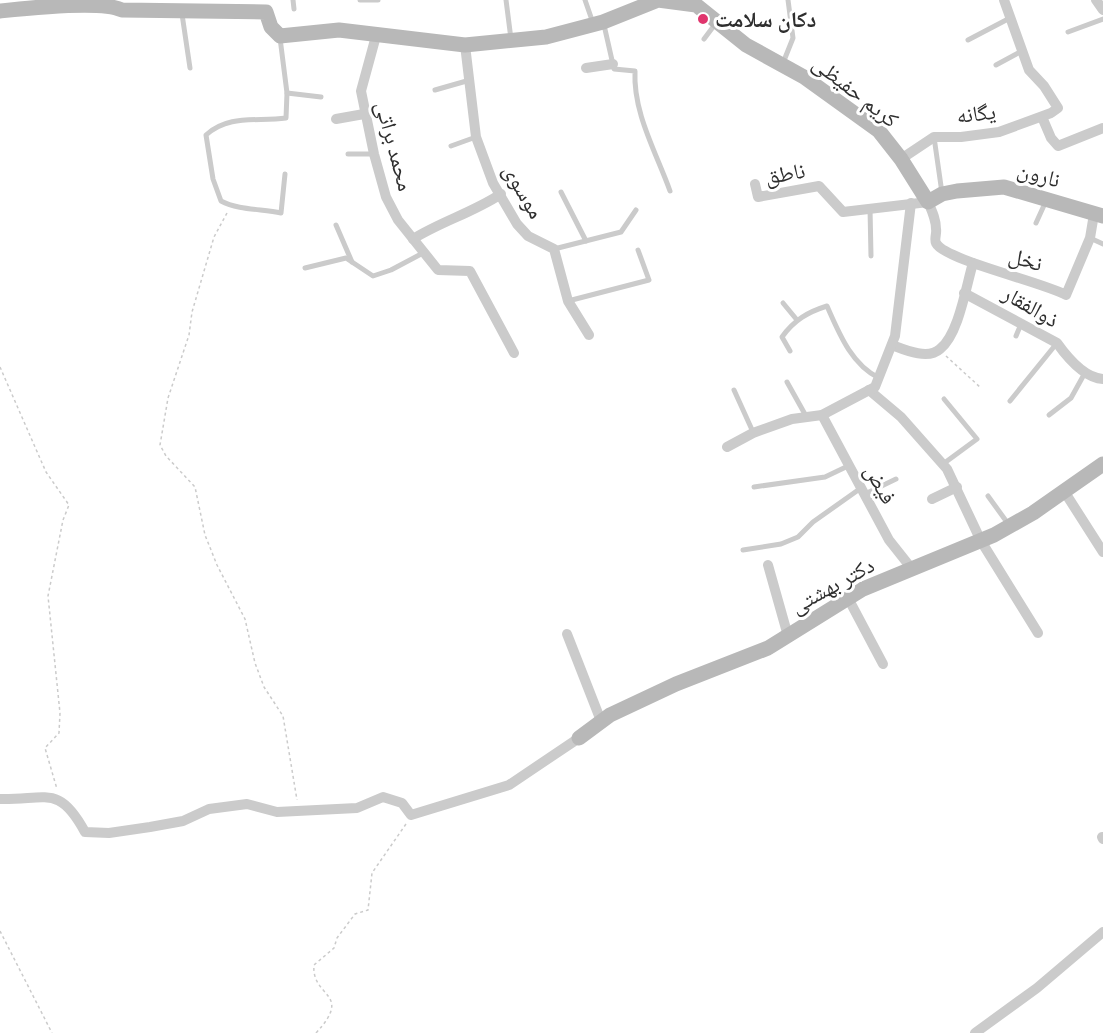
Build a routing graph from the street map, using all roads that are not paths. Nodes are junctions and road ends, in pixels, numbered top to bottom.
1 (293, 0) edge
2 (360, 0) edge
3 (378, 0) edge
4 (506, 0) edge
5 (585, 0) edge
6 (658, 0) edge
7 (788, 0) edge
8 (1004, 0) edge
9 (1096, 0) edge
10 (697, 3) edge
11 (123, 5) edge
12 (266, 6) edge
13 (186, 8) edge
14 (294, 9) dead end
15 (1103, 10) edge
16 (0, 11) edge
17 (1010, 18) junction
18 (1103, 19) edge
19 (717, 22) junction
20 (598, 23) junction
21 (1068, 33) dead end
22 (280, 36) junction
23 (376, 36) junction
24 (704, 39) dead end
25 (968, 40) dead end
26 (512, 41) junction
27 (465, 45) junction
28 (1022, 51) junction
29 (613, 64) junction
30 (782, 65) junction
31 (996, 65) dead end
32 (190, 68) dead end
33 (586, 68) dead end
34 (470, 80) junction
35 (435, 90) dead end
36 (287, 93) junction
37 (321, 97) dead end
38 (364, 114) junction
39 (1042, 117) junction
40 (336, 119) dead end
41 (1103, 129) edge
42 (476, 137) junction
43 (934, 137) junction
44 (451, 146) dead end
45 (348, 154) dead end
46 (374, 154) junction
47 (902, 159) junction
48 (285, 174) dead end
49 (755, 184) dead end
50 (670, 191) dead end
51 (561, 192) dead end
52 (501, 194) junction
53 (935, 198) junction
54 (1046, 200) junction
55 (911, 203) junction
56 (870, 208) junction
57 (636, 210) dead end
58 (1100, 212) edge
59 (1036, 224) dead end
60 (336, 225) dead end
61 (1090, 238) junction
62 (413, 239) junction
63 (586, 241) junction
64 (1103, 244) edge
65 (554, 249) junction
66 (638, 250) dead end
67 (423, 253) junction
68 (871, 256) dead end
69 (973, 263) junction
70 (353, 264) junction
71 (305, 268) dead end
72 (964, 292) junction
73 (568, 302) junction
74 (783, 303) dead end
75 (797, 320) junction
76 (1022, 322) junction
77 (589, 335) dead end
78 (1016, 336) dead end
79 (1057, 343) junction
80 (892, 345) junction
81 (790, 351) dead end
82 (514, 353) dead end
83 (1086, 371) junction
84 (879, 378) junction
85 (1103, 379) edge
86 (787, 382) dead end
87 (734, 390) dead end
88 (869, 390) junction
89 (944, 399) dead end
90 (1010, 401) dead end
91 (1049, 415) dead end
92 (806, 416) junction
93 (822, 416) junction
94 (753, 433) junction
95 (727, 447) dead end
96 (943, 464) junction
97 (1103, 464) edge
98 (849, 465) junction
99 (896, 479) dead end
100 (754, 487) dead end
101 (957, 487) junction
102 (863, 491) junction
103 (1064, 491) junction
104 (988, 496) dead end
105 (932, 499) dead end
106 (1010, 526) junction
107 (981, 541) junction
108 (743, 550) dead end
109 (1103, 552) edge
110 (768, 566) dead end
111 (912, 569) junction
112 (849, 598) junction
113 (1038, 633) dead end
114 (567, 634) dead end
115 (788, 636) junction
116 (883, 664) dead end
117 (601, 721) junction
118 (579, 738) joint
119 (0, 799) edge
120 (1103, 932) edge
121 (975, 1033) edge

1 - 14 lane
2 - 3 lane
4 - 26 lane
5 - 20 lane
6 - 10 street, کریم حفیظی
6 - 20 street, کریم حفیظی
7 - 30 lane
8 - 17 street
9 - 15 street
10 - 19 street, کریم حفیظی
11 - 13 street
11 - 16 street
12 - 13 street
12 - 22 street
13 - 32 lane
17 - 25 lane
17 - 28 street
18 - 21 lane
19 - 24 lane
19 - 30 street, کریم حفیظی
20 - 26 street, کریم حفیظی
20 - 29 lane
22 - 23 street, کریم حفیظی
22 - 36 lane
23 - 27 street, کریم حفیظی
23 - 38 street, محمد براتی
26 - 27 street, کریم حفیظی
27 - 34 street, موسوی
28 - 31 lane
28 - 39 street, یگانه
29 - 33 street
29 - 50 lane
30 - 47 street, کریم حفیظی
34 - 35 lane
34 - 42 street, موسوی
36 - 37 lane
36 - 48 lane
38 - 40 street
38 - 46 street, محمد براتی
39 - 41 street
39 - 43 street, یگانه
42 - 44 lane
42 - 52 street, موسوی
43 - 47 street, یگانه
43 - 53 lane
45 - 46 lane
46 - 62 street, محمد براتی
47 - 53 street, کریم حفیظی
49 - 56 street, ناطق
51 - 63 lane
52 - 62 street
52 - 65 street, موسوی
53 - 54 street, نارون
53 - 55 street, ناطق
53 - 69 street, نخل
54 - 58 street, نارون
54 - 59 lane
55 - 56 street, ناطق
55 - 80 street
56 - 68 lane
57 - 63 lane
58 - 61 street, نخل
60 - 70 lane
61 - 64 lane
61 - 69 street, نخل
62 - 67 street, محمد براتی
63 - 65 lane
65 - 73 street
66 - 73 lane
67 - 70 lane
67 - 82 street, محمد براتی
69 - 72 street
70 - 71 lane
72 - 76 street, ذوالفقار
72 - 80 street
73 - 77 street
74 - 75 lane
75 - 81 lane
75 - 84 lane
76 - 78 lane
76 - 79 street, ذوالفقار
79 - 83 street, ذوالفقار
79 - 90 lane
80 - 84 street
83 - 85 street, ذوالفقار
83 - 91 lane
84 - 88 street
86 - 92 lane
87 - 94 lane
88 - 93 street
88 - 96 street
89 - 96 lane
92 - 93 street
92 - 94 street
93 - 98 street, فیض
94 - 95 street
96 - 101 street
97 - 103 street, دکتر بهشتی
98 - 100 lane
98 - 102 street, فیض
99 - 102 lane
101 - 105 street
101 - 107 street
102 - 108 lane
102 - 111 street, فیض
103 - 106 street, دکتر بهشتی
103 - 109 street
104 - 106 lane
106 - 107 street, دکتر بهشتی
107 - 111 street, دکتر بهشتی
107 - 113 street
110 - 115 street
111 - 112 street, دکتر بهشتی
112 - 115 street, دکتر بهشتی
112 - 116 street
114 - 117 street
115 - 117 street, دکتر بهشتی
117 - 118 street, دکتر بهشتی
118 - 119 street
120 - 121 street

